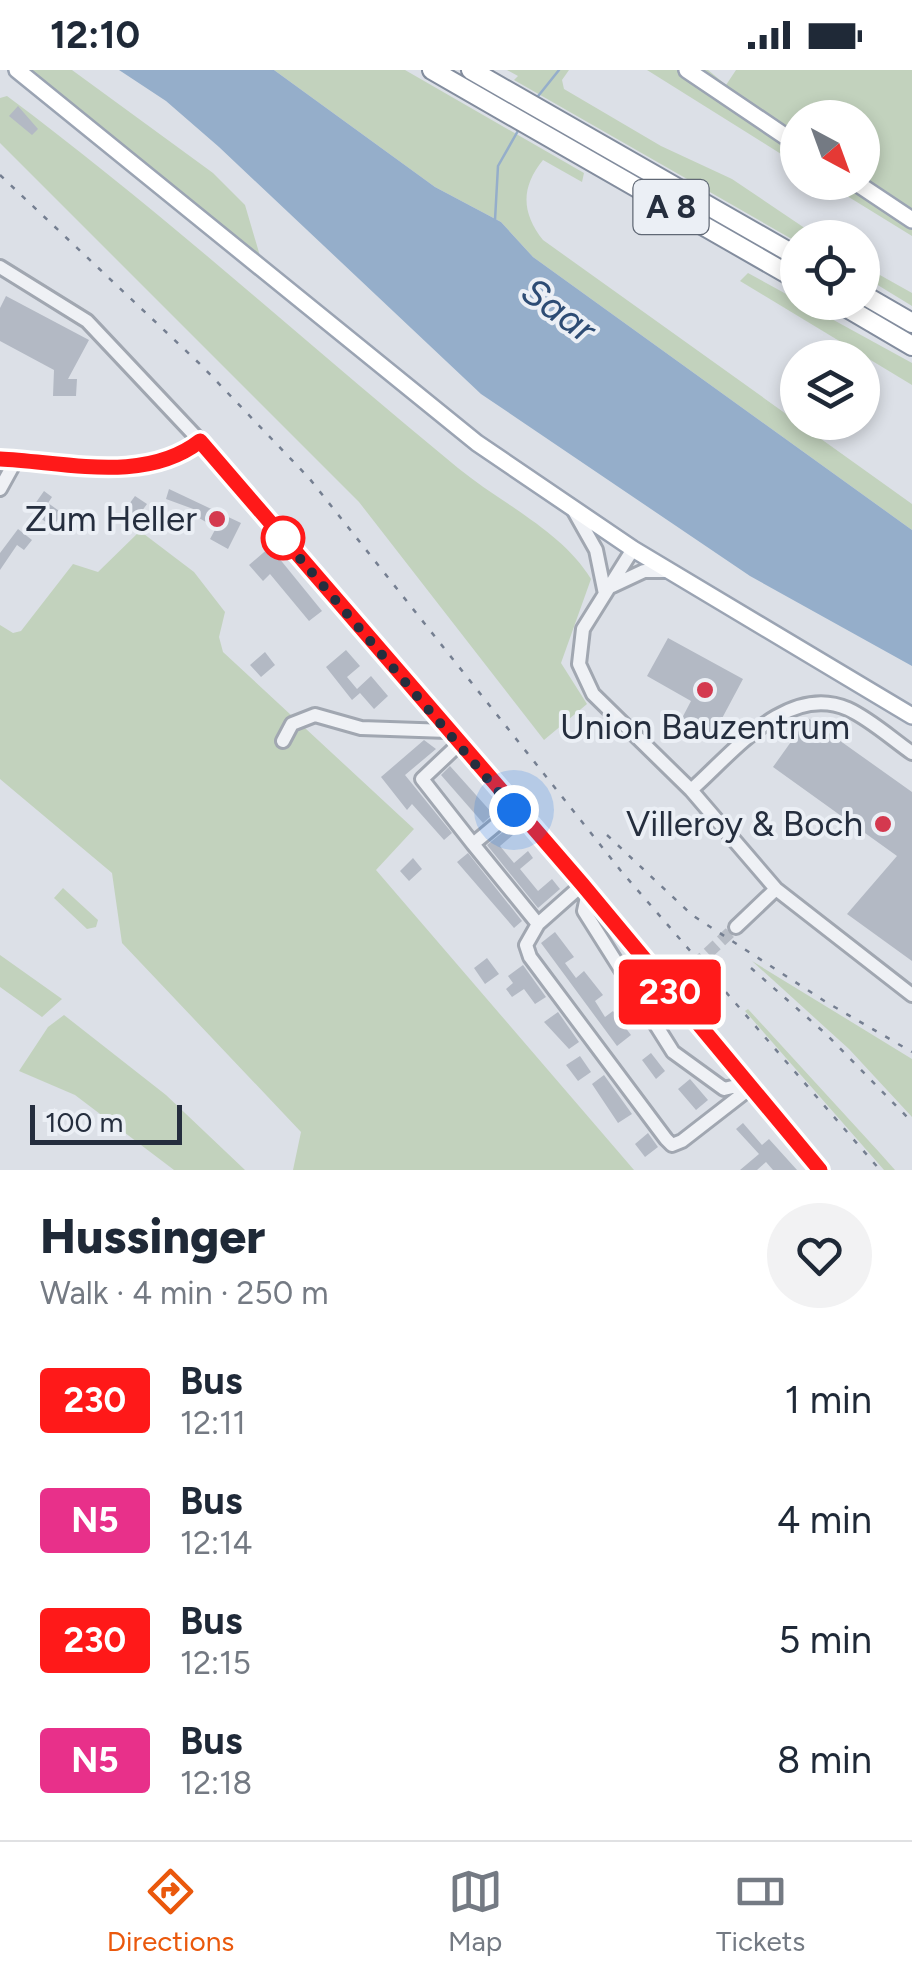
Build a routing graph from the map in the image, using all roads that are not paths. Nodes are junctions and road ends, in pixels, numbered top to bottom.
1 (16, 70) edge
2 (432, 70) edge
3 (470, 70) edge
4 (687, 70) edge
5 (498, 98) junction
6 (550, 127) junction
7 (780, 134) edge
8 (880, 199) edge
9 (912, 220) edge
10 (780, 248) edge
11 (0, 266) edge
12 (780, 269) edge
13 (880, 304) edge
14 (868, 320) edge
15 (912, 323) edge
16 (912, 346) edge
17 (200, 441) junction
18 (0, 460) edge
19 (16, 460) junction
20 (0, 490) edge
21 (574, 512) junction
22 (633, 549) junction
23 (668, 571) junction
24 (607, 591) junction
25 (912, 716) edge
26 (448, 730) junction
27 (283, 741) dead end
28 (458, 745) junction
29 (912, 753) edge
30 (691, 790) junction
31 (514, 810) junction
32 (473, 844) junction
33 (585, 888) junction
34 (776, 889) junction
35 (538, 924) junction
36 (736, 927) tunnel mouth
37 (912, 994) edge
38 (747, 1086) junction
39 (820, 1170) edge

1 - 21 main road
2 - 5 highway, A 8
3 - 5 highway, A 8
4 - 7 main road
5 - 6 highway, A 8
6 - 10 highway, A 8
6 - 12 highway, A 8
8 - 9 main road
11 - 17 street
13 - 15 highway
14 - 16 highway
17 - 19 street
17 - 26 street
18 - 19 street
19 - 20 street
21 - 22 main road
21 - 24 street
22 - 23 main road
22 - 24 street
23 - 24 street
23 - 25 main road
24 - 30 street
26 - 27 street
26 - 28 street
28 - 31 street
28 - 32 street
29 - 30 street
30 - 34 street
31 - 32 street
31 - 33 street
32 - 35 street
33 - 35 street
33 - 38 street
33 - 38 street
34 - 36 street
34 - 37 street
35 - 38 street
38 - 39 street

